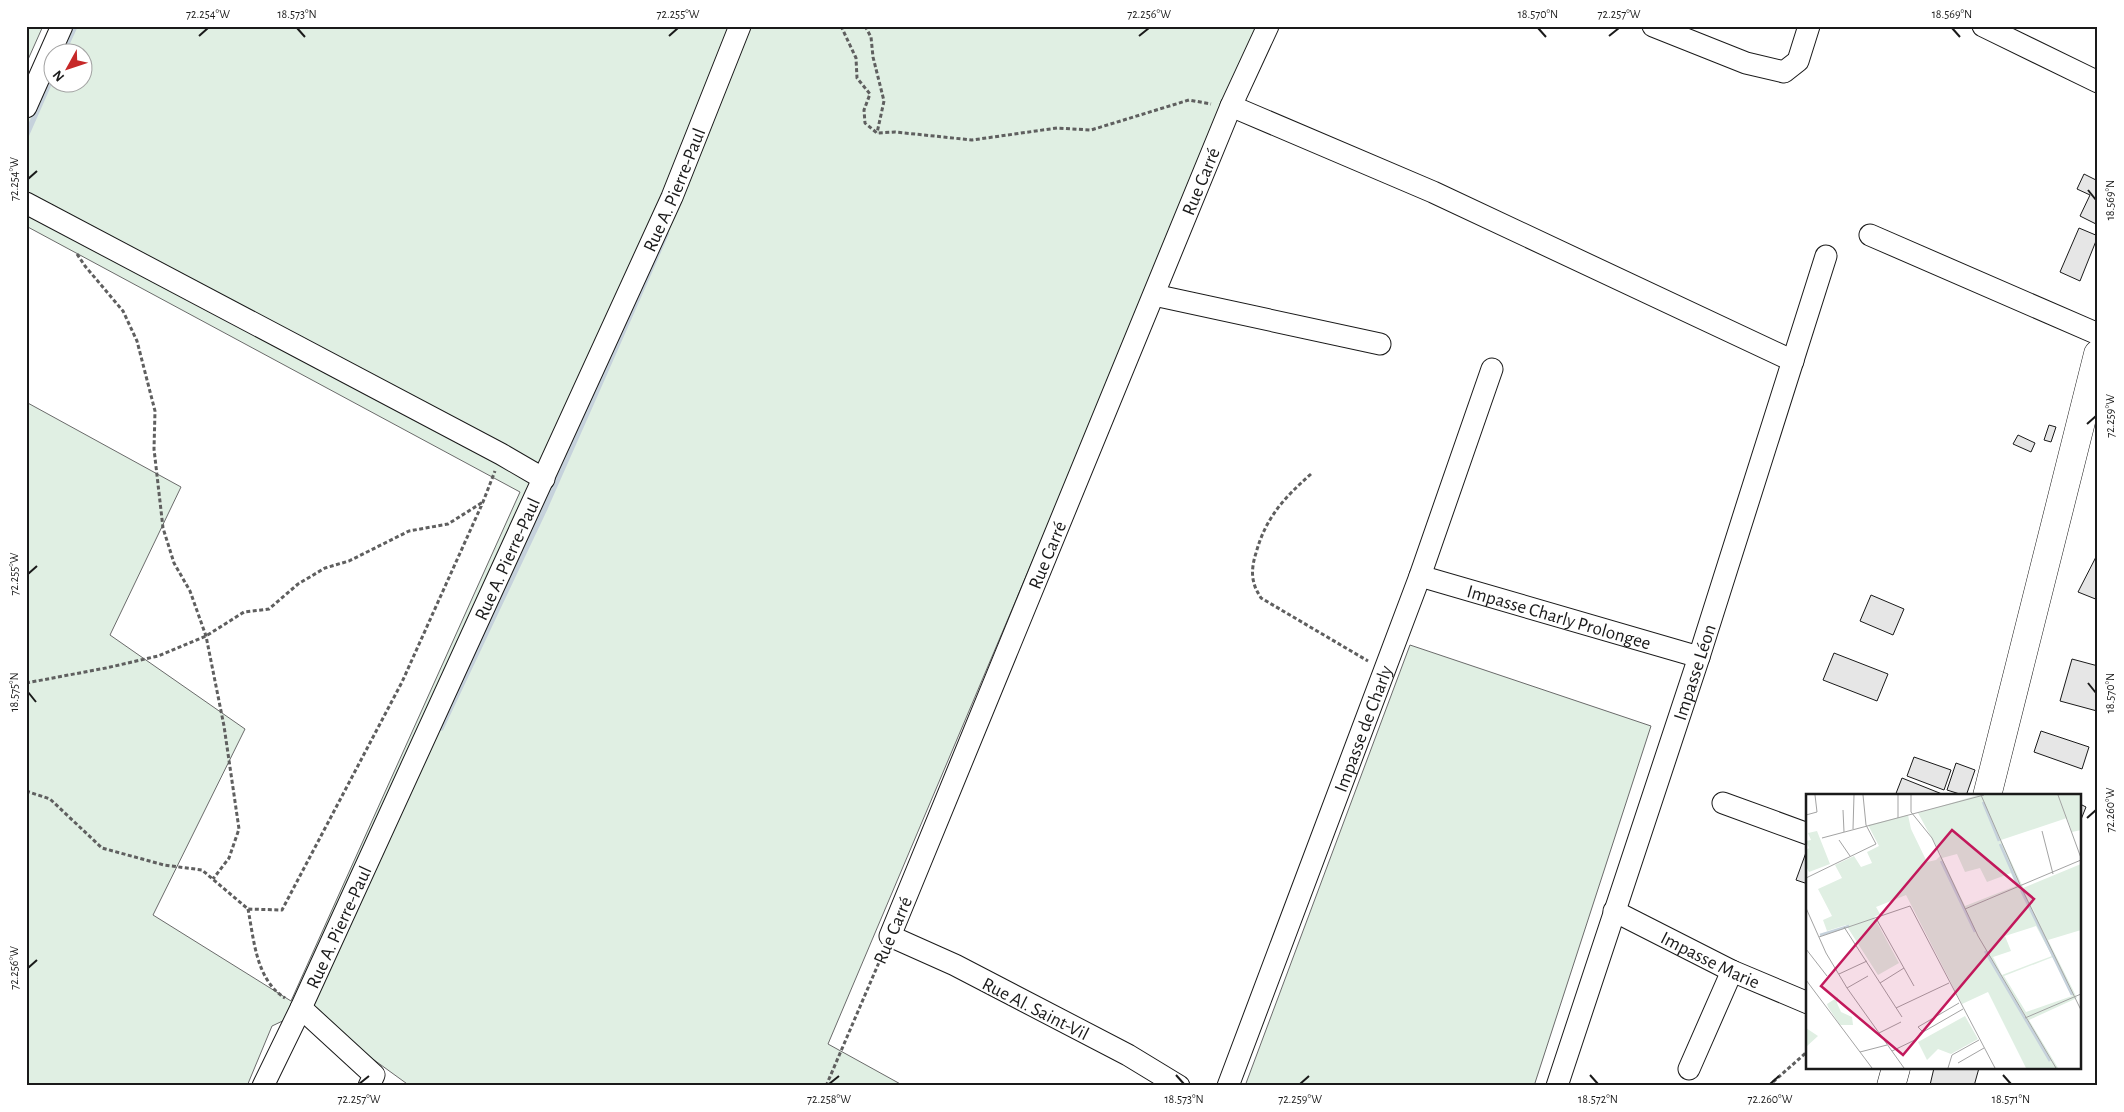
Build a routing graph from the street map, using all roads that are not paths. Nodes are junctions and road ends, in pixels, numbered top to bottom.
1 (62, 26) edge
2 (740, 26) edge
3 (1268, 26) edge
4 (1653, 26) edge
5 (1809, 26) edge
6 (1984, 26) edge
7 (2098, 82) edge
8 (1231, 106) junction
9 (26, 107) edge
10 (26, 203) edge
11 (1870, 235) dead end
12 (1826, 256) dead end
13 (1154, 295) junction
14 (2098, 334) edge
15 (1380, 344) dead end
16 (2098, 354) edge
17 (1793, 361) junction
18 (1492, 369) dead end
19 (544, 479) junction
20 (1420, 576) junction
21 (1699, 658) junction
22 (1988, 794) edge
23 (1723, 803) dead end
24 (1806, 833) edge
25 (1614, 911) junction
26 (890, 936) joint
27 (1732, 971) junction
28 (1806, 1003) edge
29 (301, 1008) junction
30 (1689, 1069) dead end
31 (1895, 1070) edge
32 (263, 1086) edge
33 (369, 1086) edge
34 (1178, 1086) edge
35 (1228, 1086) edge
36 (1557, 1086) edge
37 (1890, 1086) edge

1 - 9 street
2 - 19 street, Rue A. Pierre-Paul
3 - 8 street, Rue Carré
4 - 5 street
6 - 7 street
8 - 13 street, Rue Carré
8 - 17 street
10 - 19 street
11 - 14 street
12 - 17 street, Impasse Léon
13 - 15 street
13 - 26 street, Rue Carré
16 - 22 main road
17 - 21 street, Impasse Léon
18 - 20 street, Impasse de Charly
19 - 29 street, Rue A. Pierre-Paul
20 - 21 street, Impasse Charly Prolongee
20 - 35 street, Impasse de Charly
21 - 25 street, Impasse Léon
23 - 24 street
25 - 27 street, Impasse Marie
25 - 36 street, Impasse Léon
26 - 34 street, Rue Al. Saint-Vil
27 - 28 street, Impasse Marie
27 - 30 street
29 - 32 street, Rue A. Pierre-Paul
29 - 33 street
31 - 37 main road

